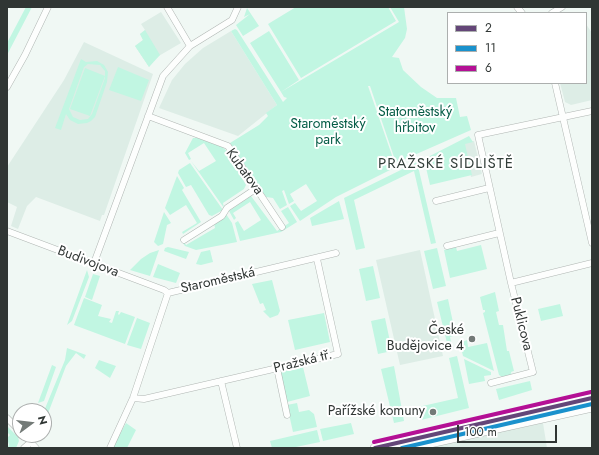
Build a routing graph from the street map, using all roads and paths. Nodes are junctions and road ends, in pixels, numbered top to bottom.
1 (48, 7) edge
2 (167, 7) edge
3 (238, 7) edge
4 (190, 46) junction
5 (555, 84) edge
6 (7, 87) edge
7 (592, 111) edge
8 (148, 116) junction
9 (563, 116) junction
10 (257, 188) junction
11 (489, 188) junction
12 (436, 201) dead end
13 (282, 227) dead end
14 (499, 233) junction
15 (8, 234) edge
16 (184, 240) dead end
17 (592, 243) edge
18 (447, 246) dead end
19 (336, 253) dead end
20 (317, 259) junction
21 (94, 263) junction
22 (592, 263) edge
23 (511, 283) junction
24 (168, 294) junction
25 (277, 368) junction
26 (221, 381) junction
27 (491, 383) dead end
28 (133, 398) junction
29 (592, 398) edge
30 (592, 407) edge
31 (287, 415) dead end
32 (424, 439) edge
33 (110, 448) edge
34 (237, 448) edge
35 (375, 448) edge
36 (407, 448) edge

1 - 6 street
2 - 4 street
3 - 4 street
4 - 8 street
5 - 9 street
7 - 9 street
8 - 10 street, Kubatova
8 - 21 street
9 - 11 street, Puklicova
9 - 17 street
10 - 13 street, Kubatova
10 - 16 street
11 - 12 street
11 - 14 street, Puklicova
14 - 18 street
14 - 23 street, Puklicova
15 - 21 street, Budivojova
19 - 20 street, Staroměstská
20 - 24 street, Staroměstská
20 - 25 street, Pražská tř.
21 - 24 street, Budivojova
22 - 23 street
23 - 27 street, Puklicova
24 - 28 street, Staroměstská
25 - 26 street, Pražská tř.
25 - 31 street
26 - 28 street, Pražská tř.
26 - 34 street
28 - 33 street, Staroměstská
29 - 32 street
30 - 32 street
32 - 35 street
32 - 36 street

